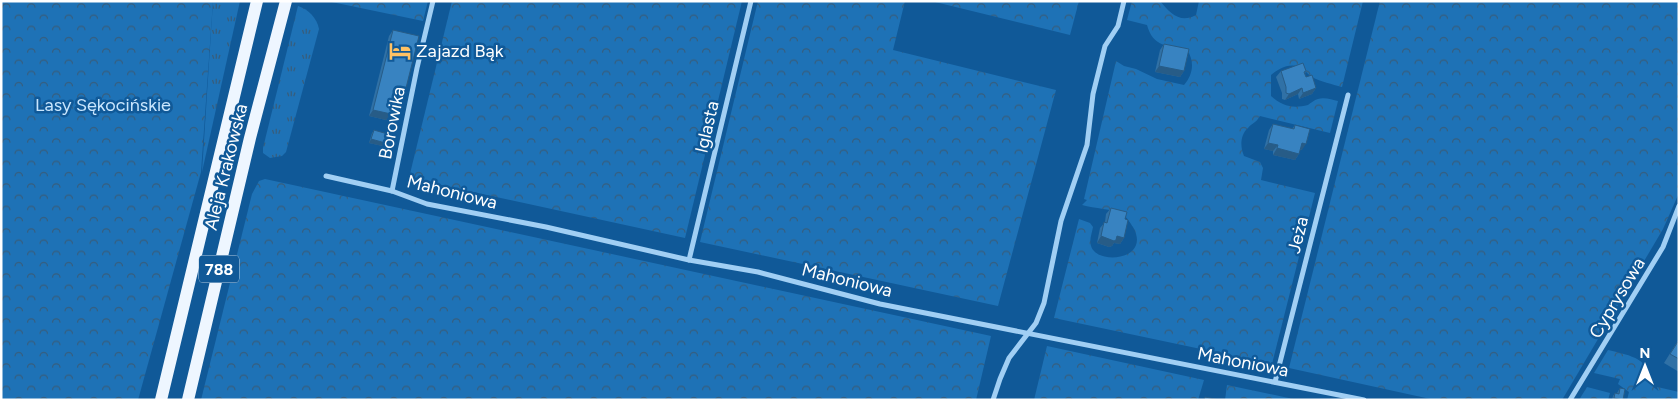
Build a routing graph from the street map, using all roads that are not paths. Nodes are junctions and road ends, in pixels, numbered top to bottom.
1 (257, 1) edge
2 (286, 1) edge
3 (432, 1) edge
4 (751, 1) edge
5 (1124, 1) edge
6 (1348, 95) dead end
7 (326, 176) dead end
8 (392, 191) junction
9 (1679, 206) edge
10 (689, 260) junction
11 (1028, 334) junction
12 (1275, 382) junction
13 (161, 400) edge
14 (188, 400) edge
15 (993, 400) edge
16 (1364, 400) edge
17 (1570, 400) edge

1 - 13 main road, Aleja Krakowska / 788
2 - 14 main road, Aleja Krakowska / 788
3 - 8 street, Borowika
4 - 10 street, Iglasta
5 - 11 street
6 - 12 street, Jeża
7 - 8 street, Mahoniowa
8 - 10 street, Mahoniowa
9 - 17 street, Cyprysowa
10 - 11 street, Mahoniowa
11 - 12 street, Mahoniowa
11 - 15 street
12 - 16 street, Mahoniowa

